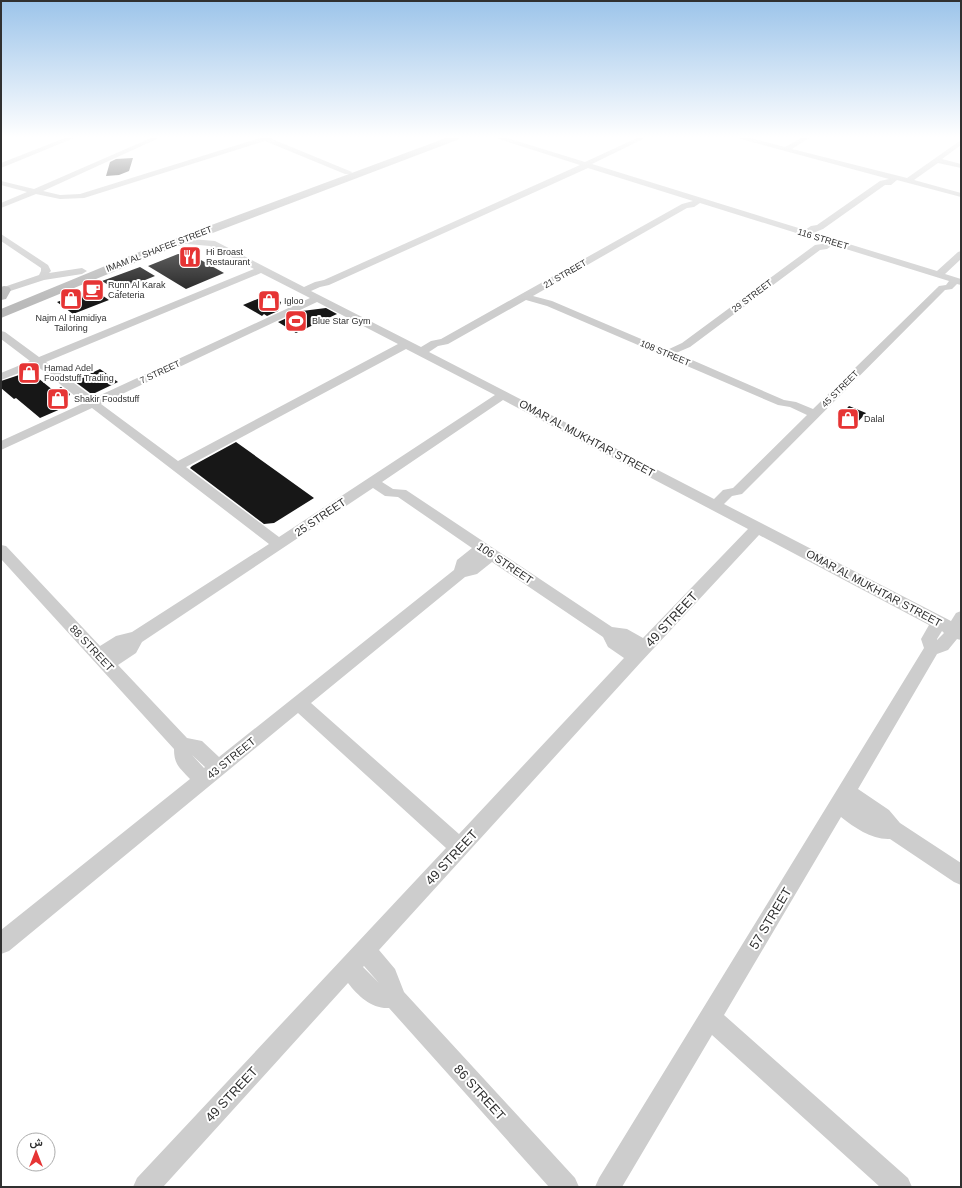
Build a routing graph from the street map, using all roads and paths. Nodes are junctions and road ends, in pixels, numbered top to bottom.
1 (29, 193) edge
2 (45, 193) edge
3 (94, 193) edge
4 (290, 193) edge
5 (306, 193) edge
6 (523, 193) edge
7 (678, 193) edge
8 (868, 193) edge
9 (696, 199) junction
10 (1, 206) edge
11 (217, 227) junction
12 (810, 235) junction
13 (1, 237) edge
14 (180, 241) junction
15 (212, 243) junction
16 (824, 243) junction
17 (961, 254) edge
18 (262, 269) junction
19 (82, 271) junction
20 (42, 277) junction
21 (949, 281) edge
22 (2, 293) edge
23 (310, 294) junction
24 (529, 294) junction
25 (1, 312) edge
26 (1, 334) edge
27 (406, 344) junction
28 (425, 354) junction
29 (672, 356) junction
30 (38, 362) junction
31 (1, 377) edge
32 (503, 394) junction
33 (93, 404) junction
34 (812, 417) junction
35 (1, 446) edge
36 (177, 467) junction
37 (377, 478) junction
38 (721, 508) junction
39 (758, 528) junction
40 (279, 544) junction
41 (1, 550) edge
42 (487, 551) junction
43 (939, 622) junction
44 (959, 627) edge
45 (932, 649) junction
46 (639, 652) junction
47 (103, 660) junction
48 (299, 703) junction
49 (183, 746) junction
50 (218, 768) junction
51 (203, 780) junction
52 (842, 798) junction
53 (460, 846) junction
54 (961, 875) edge
55 (1, 943) edge
56 (364, 950) junction
57 (349, 967) junction
58 (394, 997) junction
59 (710, 1018) junction
60 (146, 1187) edge
61 (566, 1187) edge
62 (608, 1187) edge
63 (899, 1187) edge

1 - 10 street
2 - 3 street
4 - 19 street, IMAM AL SHAFEE STREET
5 - 11 street, IMAM AL SHAFEE STREET
6 - 23 street, 7 STREET
7 - 9 street, 116 STREET
8 - 12 street
9 - 12 street, 116 STREET
9 - 24 street, 21 STREET
11 - 14 street, IMAM AL SHAFEE STREET
11 - 15 street
12 - 16 street, 116 STREET
13 - 20 street
14 - 15 street, OMAR AL MUKHTAR STREET
14 - 25 street, IMAM AL SHAFEE STREET
15 - 18 street, OMAR AL MUKHTAR STREET
16 - 21 street, 116 STREET
16 - 29 street, 29 STREET
17 - 21 street, 45 STREET
18 - 23 street, OMAR AL MUKHTAR STREET
18 - 30 street
19 - 20 street
19 - 25 street, IMAM AL SHAFEE STREET
20 - 22 street
21 - 34 street, 45 STREET
23 - 27 street, OMAR AL MUKHTAR STREET
23 - 33 street, 7 STREET
24 - 28 street, 21 STREET
24 - 29 street, 108 STREET
26 - 30 street
27 - 28 street, OMAR AL MUKHTAR STREET
27 - 36 street
28 - 32 street, OMAR AL MUKHTAR STREET
29 - 34 street, 108 STREET
30 - 31 street
30 - 33 street
32 - 37 street, 25 STREET
32 - 38 street, OMAR AL MUKHTAR STREET
33 - 35 street, 7 STREET
33 - 36 street
34 - 38 street, 45 STREET
36 - 40 street
37 - 40 street, 25 STREET
37 - 42 street, 106 STREET
38 - 39 street, OMAR AL MUKHTAR STREET
39 - 43 street, OMAR AL MUKHTAR STREET
39 - 46 street, 49 STREET
40 - 47 street, 25 STREET
41 - 47 street, 88 STREET
42 - 46 street, 106 STREET
42 - 48 street, 43 STREET
43 - 44 street, OMAR AL MUKHTAR STREET
43 - 45 street, 57 STREET
44 - 45 street, 57 STREET
45 - 52 street, 57 STREET
46 - 53 street, 49 STREET
47 - 49 street, 88 STREET
48 - 50 street, 43 STREET
48 - 53 street
49 - 50 street, 88 STREET
49 - 51 street, 88 STREET
50 - 51 street, 43 STREET
51 - 55 street, 43 STREET
52 - 54 street
52 - 59 street, 57 STREET
53 - 56 street, 49 STREET
56 - 57 street, 49 STREET
56 - 58 street, 86 STREET
57 - 58 street
57 - 60 street, 49 STREET
58 - 61 street, 86 STREET
59 - 62 street, 57 STREET
59 - 63 street

